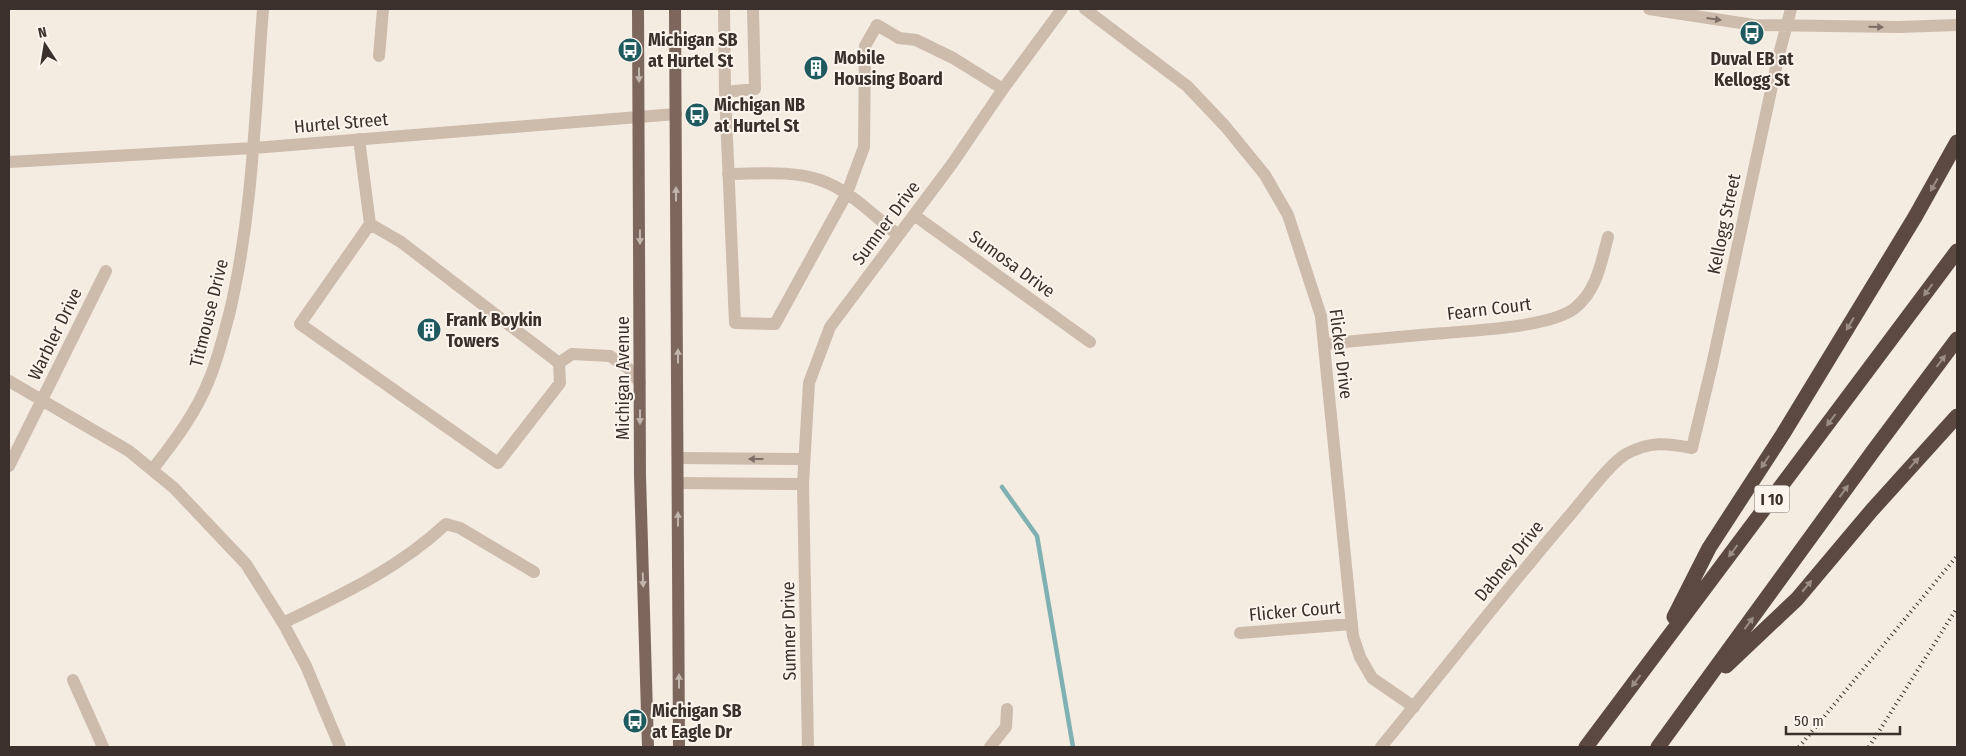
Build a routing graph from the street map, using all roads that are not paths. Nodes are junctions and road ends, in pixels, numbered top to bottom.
1 (263, 9) edge
2 (383, 9) edge
3 (638, 9) edge
4 (675, 9) edge
5 (724, 9) edge
6 (753, 9) edge
7 (1062, 9) edge
8 (1086, 9) edge
9 (1649, 9) edge
10 (1791, 9) edge
11 (1957, 25) edge
12 (1788, 26) junction
13 (380, 56) dead end
14 (1003, 89) junction
15 (725, 92) junction
16 (676, 114) junction
17 (639, 116) junction
18 (360, 139) junction
19 (1957, 142) edge
20 (253, 148) junction
21 (9, 162) edge
22 (728, 174) junction
23 (847, 193) junction
24 (914, 215) junction
25 (370, 224) junction
26 (898, 235) junction
27 (1608, 237) dead end
28 (1957, 251) edge
29 (106, 271) dead end
30 (1957, 339) edge
31 (1090, 342) dead end
32 (1324, 344) junction
33 (560, 363) junction
34 (9, 381) edge
35 (640, 383) junction
36 (42, 400) junction
37 (1957, 416) edge
38 (1692, 448) joint
39 (678, 458) junction
40 (804, 459) junction
41 (9, 466) edge
42 (152, 470) junction
43 (678, 482) junction
44 (804, 484) junction
45 (534, 572) dead end
46 (282, 623) junction
47 (1352, 624) junction
48 (1240, 633) dead end
49 (1657, 653) junction
50 (73, 680) dead end
51 (1698, 694) junction
52 (1414, 707) junction
53 (1007, 709) dead end
54 (102, 747) edge
55 (340, 747) edge
56 (648, 747) edge
57 (679, 747) edge
58 (808, 747) edge
59 (990, 747) edge
60 (1381, 747) edge
61 (1586, 747) edge
62 (1658, 747) edge

1 - 20 street, Titmouse Drive
2 - 13 street
3 -> 17 main road, Michigan Avenue
4 - 16 main road
5 - 15 street
6 - 15 street
7 - 14 street, Sumner Drive
8 - 32 street, Flicker Drive
9 -> 12 street
10 - 12 street, Kellogg Street
12 -> 11 street
12 - 38 street, Kellogg Street
14 - 23 street
14 - 24 street, Sumner Drive
15 - 22 street
16 - 17 street, Hurtel Street
39 -> 16 main road
17 - 18 street, Hurtel Street
17 -> 35 main road, Michigan Avenue
18 - 20 street, Hurtel Street
18 - 25 street
19 -> 49 highway
20 - 21 street, Hurtel Street
20 - 42 street, Titmouse Drive
22 - 23 street
22 - 23 street
23 - 26 street
24 - 26 street, Sumner Drive
24 - 31 street, Sumosa Drive
25 - 33 street
25 - 33 street
26 - 40 street, Sumner Drive
27 - 32 street, Fearn Court
28 -> 49 highway, I 10
29 - 36 street, Warbler Drive
51 -> 30 highway
32 - 47 street, Flicker Drive
33 - 35 street
34 - 36 street
35 -> 56 main road, Michigan Avenue
36 - 41 street, Warbler Drive
36 - 42 street
51 -> 37 highway
38 - 52 street, Dabney Drive
40 -> 39 street
39 - 43 main road
40 - 44 street, Sumner Drive
42 - 46 street
43 - 44 street
57 -> 43 main road
44 - 58 street, Sumner Drive
45 - 46 street
46 - 55 street
47 - 48 street, Flicker Court
47 - 52 street, Flicker Drive
49 -> 61 highway, I 10
50 - 54 street
51 - 62 highway
52 - 60 street, Dabney Drive
53 - 59 street

